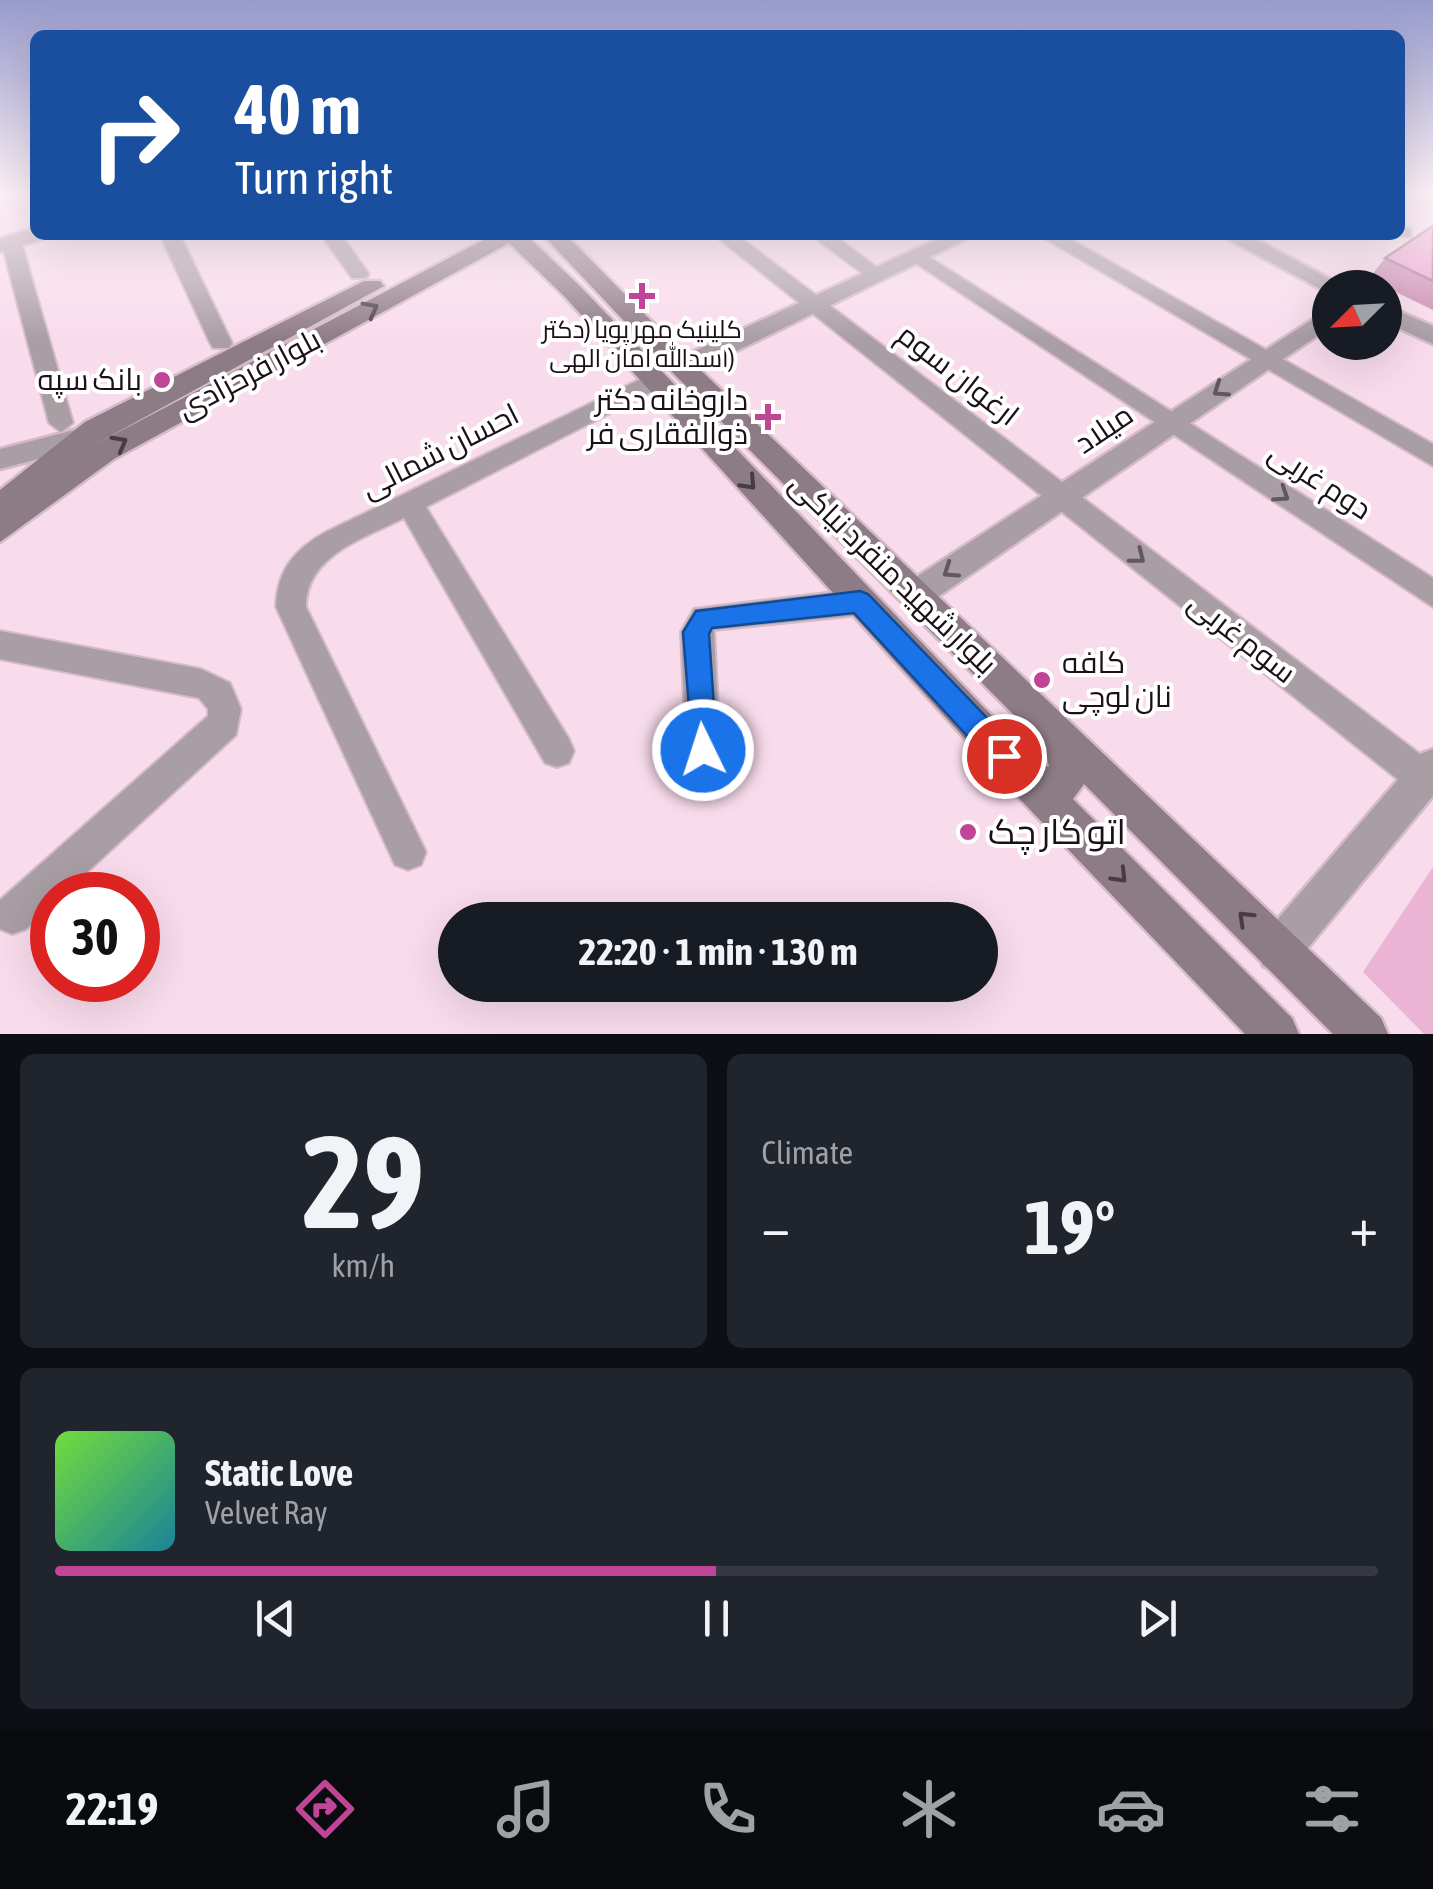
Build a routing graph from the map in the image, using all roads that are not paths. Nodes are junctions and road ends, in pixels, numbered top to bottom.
1 (6, 243) edge
2 (174, 243) edge
3 (337, 243) edge
4 (457, 243) edge
5 (491, 243) edge
6 (520, 243) edge
7 (561, 243) edge
8 (735, 243) edge
9 (832, 243) edge
10 (946, 243) edge
11 (1064, 243) edge
12 (1247, 243) edge
13 (918, 256) junction
14 (359, 274) dead end
15 (877, 275) junction
16 (413, 276) junction
17 (1312, 276) edge
18 (814, 305) junction
19 (1402, 320) edge
20 (1312, 328) edge
21 (1433, 336) edge
22 (220, 343) dead end
23 (1266, 360) junction
24 (668, 374) junction
25 (1171, 423) junction
26 (72, 430) junction
27 (1433, 456) edge
28 (0, 459) edge
29 (80, 469) junction
30 (36, 475) junction
31 (0, 485) edge
32 (1061, 497) junction
33 (410, 502) junction
34 (0, 506) edge
35 (0, 530) edge
36 (1433, 594) edge
37 (914, 595) junction
38 (860, 602) junction
39 (0, 645) edge
40 (1061, 738) junction
41 (703, 750) dead end
42 (557, 751) dead end
43 (1428, 773) edge
44 (1028, 781) junction
45 (408, 852) dead end
46 (12, 915) dead end
47 (1278, 951) junction
48 (1276, 1034) edge
49 (1365, 1034) edge

1 - 26 street
2 - 22 street
3 - 14 street
4 - 16 main road, بلوار فرحزادی
5 - 16 main road, بلوار فرحزادی
6 - 24 main road, بلوار شهید منفرد نیاکی
7 - 24 main road, بلوار شهید منفرد نیاکی
8 - 18 street, ارغوان سوم
9 - 15 street
10 - 13 street
11 - 23 street
12 - 17 street
13 - 15 street
13 - 25 street, دوم غربی
15 - 18 street
16 - 26 main road, بلوار فرحزادی
29 -> 16 main road, بلوار فرحزادی
18 - 24 street
18 - 32 street, ارغوان سوم
19 - 21 street
20 - 23 street, میلاد
23 -> 25 street, میلاد
23 - 27 street
24 - 33 street, احسان شمالی
24 - 37 main road, بلوار شهید منفرد نیاکی
24 -> 38 main road, بلوار شهید منفرد نیاکی
25 - 32 street, میلاد
25 -> 36 street, دوم غربی
26 - 28 street
26 - 30 main road, بلوار فرحزادی
29 - 30 street
29 - 35 main road, بلوار فرحزادی
30 - 31 street
30 - 34 main road, بلوار فرحزادی
32 -> 37 street, میلاد
32 -> 43 street, سوم غربی
33 - 42 street
33 - 45 street, احسان شمالی
37 - 40 main road, بلوار شهید منفرد نیاکی
38 - 41 street
38 - 44 main road, بلوار شهید منفرد نیاکی
39 - 46 street
40 - 44 main road
47 -> 40 main road, بلوار شهید منفرد نیاکی
43 - 47 street
44 -> 48 main road, بلوار شهید منفرد نیاکی
47 - 49 main road, بلوار شهید منفرد نیاکی

